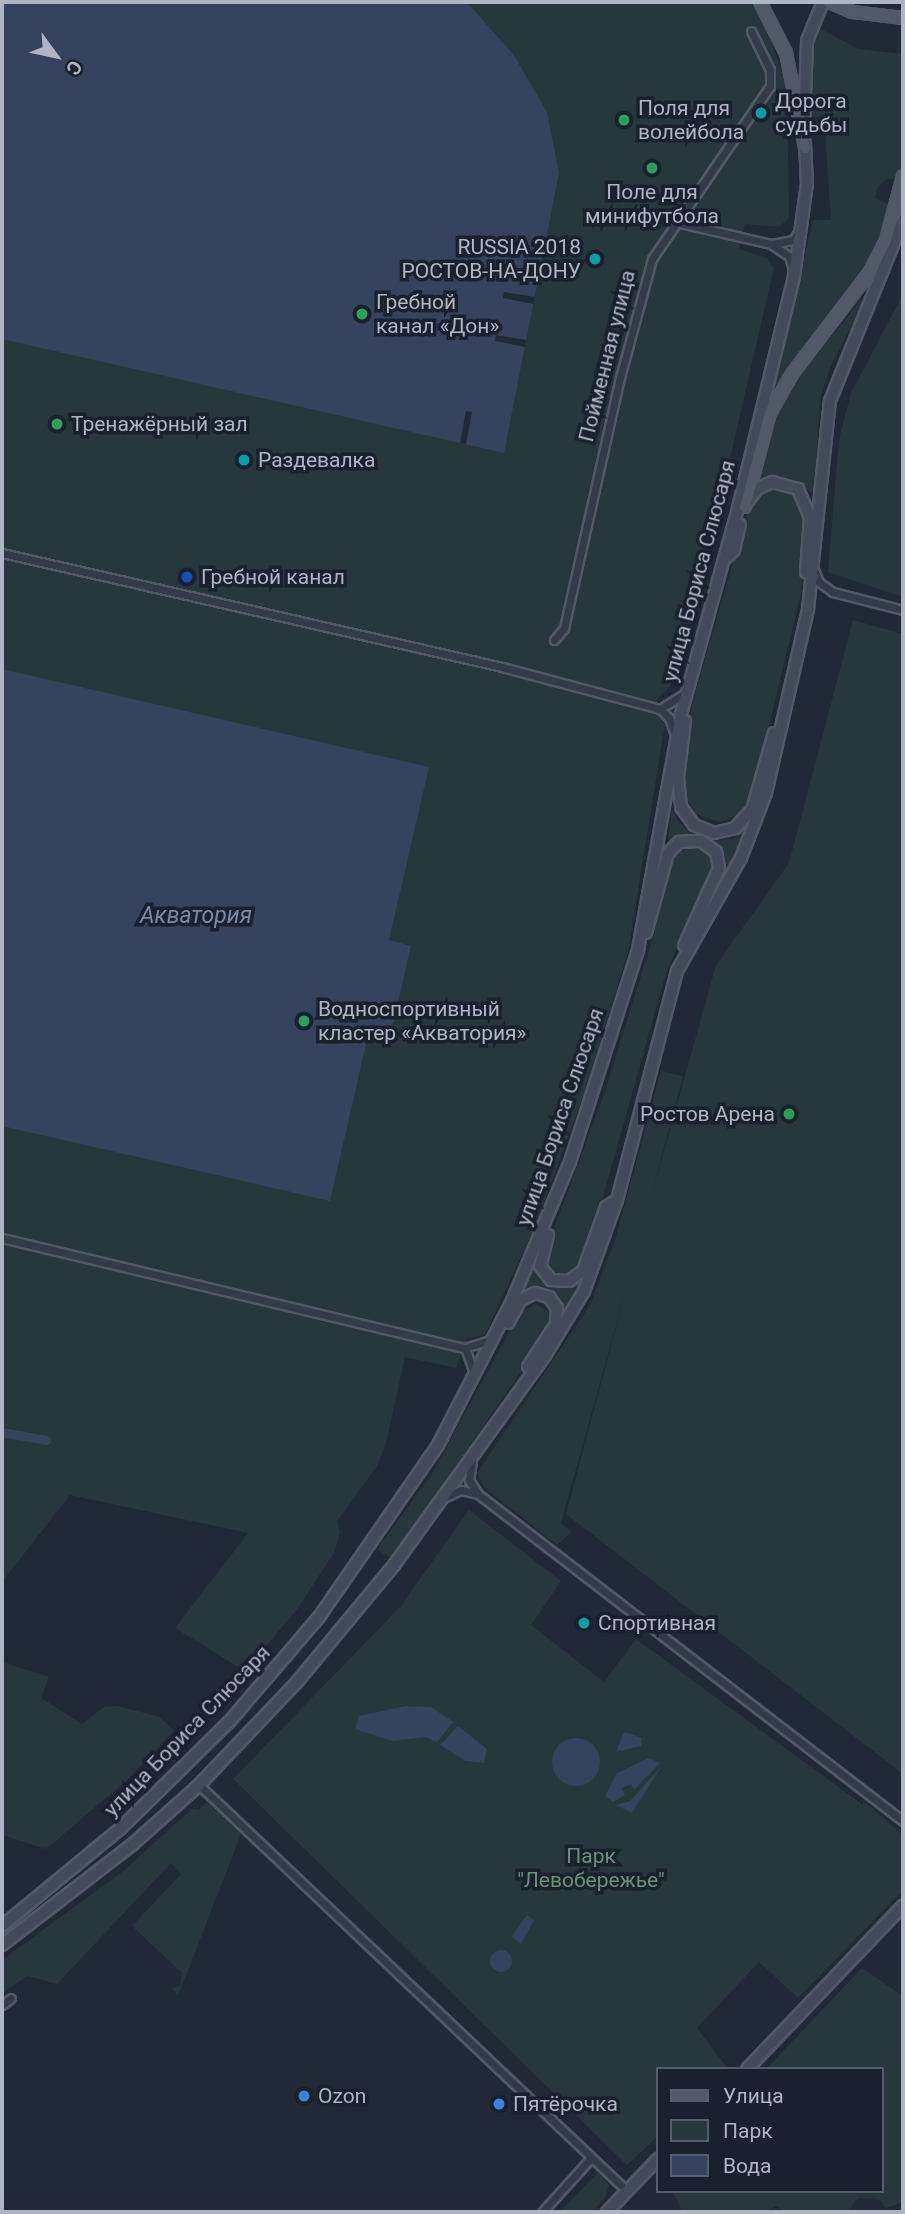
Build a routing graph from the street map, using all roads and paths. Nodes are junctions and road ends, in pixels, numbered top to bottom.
1 (760, 2) edge
2 (822, 2) edge
3 (829, 2) edge
4 (903, 18) edge
5 (751, 31) dead end
6 (805, 148) junction
7 (903, 176) edge
8 (903, 220) edge
9 (804, 221) junction
10 (680, 223) junction
11 (771, 244) junction
12 (794, 276) junction
13 (745, 507) junction
14 (2, 553) edge
15 (725, 559) junction
16 (814, 565) junction
17 (813, 577) junction
18 (903, 610) edge
19 (554, 640) dead end
20 (687, 692) junction
21 (660, 709) junction
22 (681, 714) junction
23 (780, 730) junction
24 (676, 738) junction
25 (638, 950) junction
26 (677, 971) junction
27 (556, 1198) junction
28 (617, 1200) junction
29 (2, 1238) edge
30 (494, 1338) junction
31 (465, 1348) junction
32 (489, 1348) junction
33 (475, 1376) junction
34 (528, 1378) junction
35 (478, 1448) junction
36 (478, 1494) junction
37 (443, 1499) junction
38 (199, 1785) junction
39 (903, 1821) edge
40 (903, 1906) edge
41 (2, 1926) edge
42 (2, 1945) edge
43 (11, 1997) dead end
44 (2, 2005) edge
45 (749, 2067) edge
46 (590, 2160) junction
47 (656, 2161) edge
48 (627, 2191) junction
49 (542, 2212) edge
50 (607, 2212) edge

1 - 6 main road
2 - 6 main road, улица Бориса Слюсаря
3 - 4 main road
5 - 10 street, Пойменная улица
6 - 9 main road, улица Бориса Слюсаря
7 - 13 main road
8 - 16 main road, улица Бориса Слюсаря
9 - 11 street
9 - 12 main road, улица Бориса Слюсаря
10 - 11 street
10 - 19 street, Пойменная улица
11 - 12 street
12 - 15 main road, улица Бориса Слюсаря
13 - 15 main road
13 - 17 main road
14 - 21 street
15 - 20 main road, улица Бориса Слюсаря
16 - 17 main road, улица Бориса Слюсаря
16 - 18 street
17 - 23 main road, улица Бориса Слюсаря
20 - 21 street
20 - 22 main road, улица Бориса Слюсаря
21 - 24 street
22 - 23 main road
22 - 24 main road, улица Бориса Слюсаря
23 - 26 main road, улица Бориса Слюсаря
24 - 25 main road, улица Бориса Слюсаря
25 - 26 main road
25 - 27 main road, улица Бориса Слюсаря
26 - 28 main road, улица Бориса Слюсаря
27 - 28 main road
27 - 30 main road, улица Бориса Слюсаря
28 - 34 main road, улица Бориса Слюсаря
29 - 31 street
30 - 31 street
30 - 32 main road, улица Бориса Слюсаря
31 - 33 street
32 - 33 main road, улица Бориса Слюсаря
32 - 34 main road
33 - 41 main road, улица Бориса Слюсаря
34 - 35 main road, улица Бориса Слюсаря
35 - 36 street
35 - 37 main road, улица Бориса Слюсаря
36 - 37 street
36 - 39 street
37 - 38 main road, улица Бориса Слюсаря
38 - 42 main road, улица Бориса Слюсаря
38 - 46 street
40 - 45 main road
43 - 44 street
46 - 48 street
46 - 49 street
47 - 48 main road
48 - 50 main road

